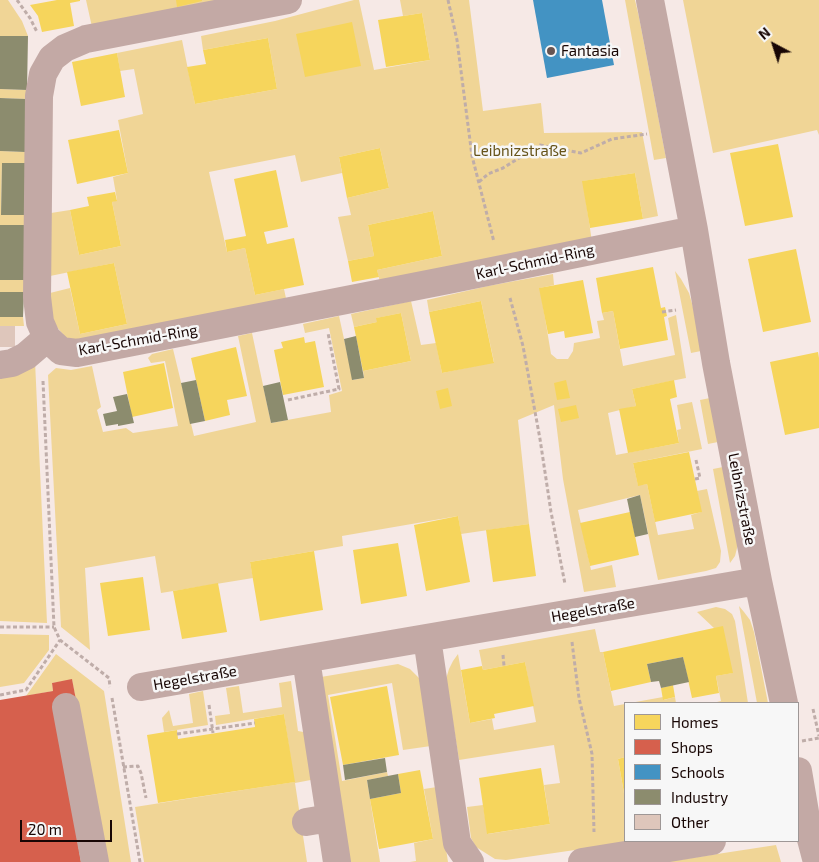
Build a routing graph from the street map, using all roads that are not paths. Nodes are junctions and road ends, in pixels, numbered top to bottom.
1 (288, 0) edge
2 (650, 0) edge
3 (694, 230) junction
4 (47, 338) junction
5 (0, 365) edge
6 (758, 581) junction
7 (427, 638) junction
8 (306, 659) junction
9 (141, 687) dead end
10 (784, 702) edge
11 (66, 707) dead end
12 (799, 782) edge
13 (803, 825) edge
14 (706, 842) edge
15 (95, 862) edge
16 (337, 862) edge
17 (470, 862) edge
18 (582, 862) edge
19 (817, 862) edge

1 - 4 street
2 - 3 street, Leibnizstraße
3 - 4 street, Karl-Schmid-Ring
3 - 6 street, Leibnizstraße
4 - 5 street
6 - 7 street, Hegelstraße
6 - 10 street, Leibnizstraße
7 - 8 street, Hegelstraße
7 - 17 street
8 - 9 street, Hegelstraße
8 - 16 street
11 - 15 street
12 - 13 street
13 - 19 street
14 - 18 street

